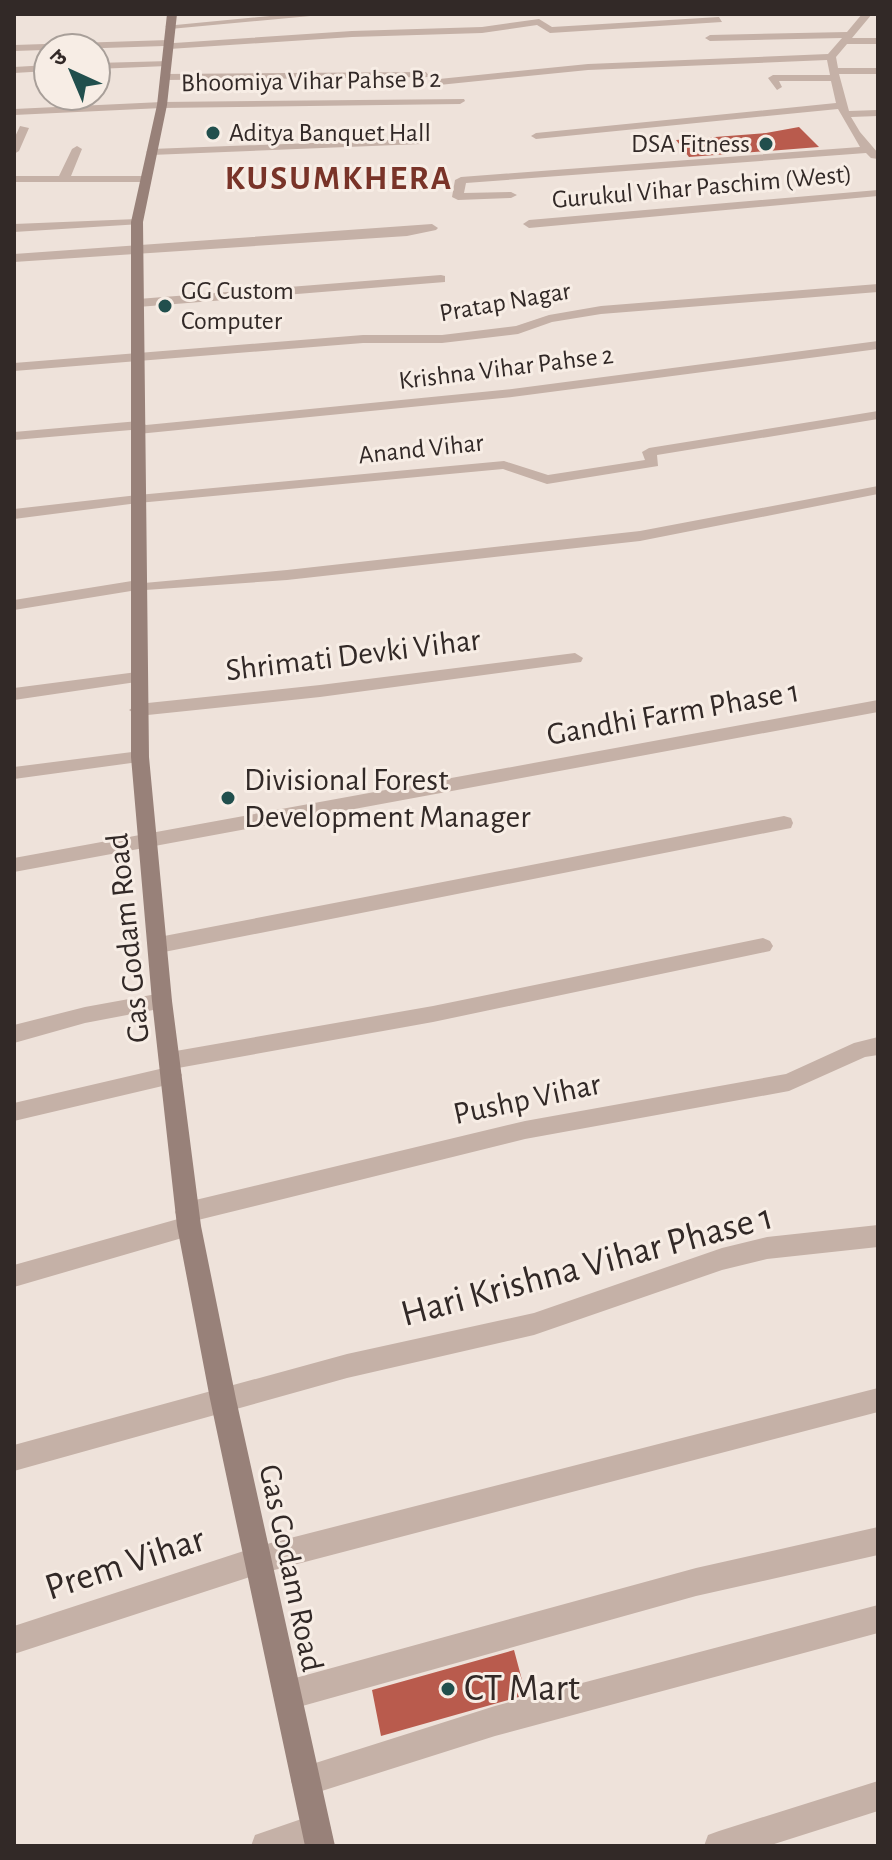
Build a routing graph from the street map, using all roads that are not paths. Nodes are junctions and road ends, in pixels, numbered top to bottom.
1 (327, 14) edge
2 (865, 18) edge
3 (719, 20) dead end
4 (878, 21) edge
5 (322, 37) junction
6 (844, 40) junction
7 (878, 41) edge
8 (403, 44) dead end
9 (710, 44) dead end
10 (169, 45) edge
11 (14, 48) edge
12 (831, 57) junction
13 (112, 61) edge
14 (878, 71) edge
15 (835, 74) junction
16 (426, 75) dead end
17 (439, 82) dead end
18 (777, 87) dead end
19 (460, 101) dead end
20 (162, 105) junction
21 (842, 110) junction
22 (14, 112) edge
23 (878, 113) edge
24 (24, 128) dead end
25 (536, 136) dead end
26 (417, 142) dead end
27 (77, 149) dead end
28 (14, 151) edge
29 (151, 152) junction
30 (874, 154) edge
31 (14, 179) edge
32 (145, 179) junction
33 (63, 180) junction
34 (878, 193) edge
35 (511, 195) dead end
36 (137, 222) junction
37 (529, 224) dead end
38 (14, 228) edge
39 (432, 228) dead end
40 (137, 250) junction
41 (14, 258) edge
42 (441, 279) dead end
43 (878, 288) edge
44 (138, 303) junction
45 (878, 345) edge
46 (140, 356) junction
47 (14, 367) edge
48 (878, 415) edge
49 (139, 428) junction
50 (14, 436) edge
51 (878, 490) edge
52 (138, 499) junction
53 (14, 514) edge
54 (137, 587) junction
55 (14, 605) edge
56 (575, 658) dead end
57 (137, 677) junction
58 (14, 694) edge
59 (878, 706) edge
60 (138, 710) junction
61 (140, 757) junction
62 (14, 773) edge
63 (784, 823) dead end
64 (148, 839) junction
65 (14, 865) edge
66 (159, 945) junction
67 (763, 946) dead end
68 (162, 1001) junction
69 (14, 1034) edge
70 (878, 1046) edge
71 (170, 1068) junction
72 (14, 1112) edge
73 (188, 1219) junction
74 (878, 1236) edge
75 (14, 1276) edge
76 (223, 1399) junction
77 (878, 1400) edge
78 (14, 1458) edge
79 (878, 1541) edge
80 (259, 1560) junction
81 (878, 1619) edge
82 (14, 1640) edge
83 (288, 1695) junction
84 (306, 1781) junction
85 (878, 1796) edge
86 (318, 1838) edge
87 (266, 1846) edge
88 (719, 1846) edge

1 - 10 street
2 - 4 street
2 - 6 street
3 - 5 street
5 - 8 street
5 - 10 street
6 - 7 street
6 - 9 street
6 - 12 street
10 - 11 street
10 - 13 street
10 - 16 street
10 - 20 main road, Gas Godam Road
12 - 15 street
12 - 17 street
14 - 15 street
15 - 18 street
15 - 21 street
19 - 20 street, Bhoomiya Vihar Pahse B 2
20 - 22 street, Bhoomiya Vihar Pahse B 2
20 - 29 main road, Gas Godam Road
21 - 23 street
21 - 25 street
21 - 30 street
24 - 28 street
26 - 29 street
27 - 33 street
29 - 32 main road, Gas Godam Road
30 - 35 street
31 - 33 street
32 - 33 street
32 - 36 main road, Gas Godam Road
34 - 37 street, Gurukul Vihar Paschim (West)
36 - 38 street
36 - 40 main road, Gas Godam Road
39 - 40 street
40 - 41 street
40 - 44 main road, Gas Godam Road
42 - 44 street
43 - 46 street, Pratap Nagar
44 - 46 main road, Gas Godam Road
45 - 49 street, Krishna Vihar Pahse 2
46 - 47 street, Pratap Nagar
46 - 49 main road, Gas Godam Road
48 - 52 street, Anand Vihar
49 - 50 street, Krishna Vihar Pahse 2
49 - 52 main road, Gas Godam Road
51 - 54 street
52 - 53 street
52 - 54 main road, Gas Godam Road
54 - 55 street
54 - 57 main road, Gas Godam Road
56 - 60 street, Shrimati Devki Vihar
57 - 58 street
57 - 60 main road, Gas Godam Road
59 - 64 street, Gandhi Farm Phase 1
60 - 61 main road, Gas Godam Road
61 - 62 street
61 - 64 main road, Gas Godam Road
63 - 66 street
64 - 65 street, Gandhi Farm Phase 1
64 - 66 main road, Gas Godam Road
66 - 68 main road, Gas Godam Road
67 - 71 street
68 - 69 street
68 - 71 main road, Gas Godam Road
70 - 73 street, Pushp Vihar
71 - 72 street
71 - 73 main road, Gas Godam Road
73 - 75 street, Pushp Vihar
73 - 76 main road, Gas Godam Road
74 - 76 street, Hari Krishna Vihar Phase 1
76 - 78 street, Hari Krishna Vihar Phase 1
76 - 80 main road, Gas Godam Road
77 - 80 street, Prem Vihar
79 - 83 street
80 - 82 street, Prem Vihar
80 - 83 main road, Gas Godam Road
81 - 84 street
83 - 84 main road, Gas Godam Road
84 - 86 main road, Gas Godam Road
85 - 88 street
86 - 87 street

